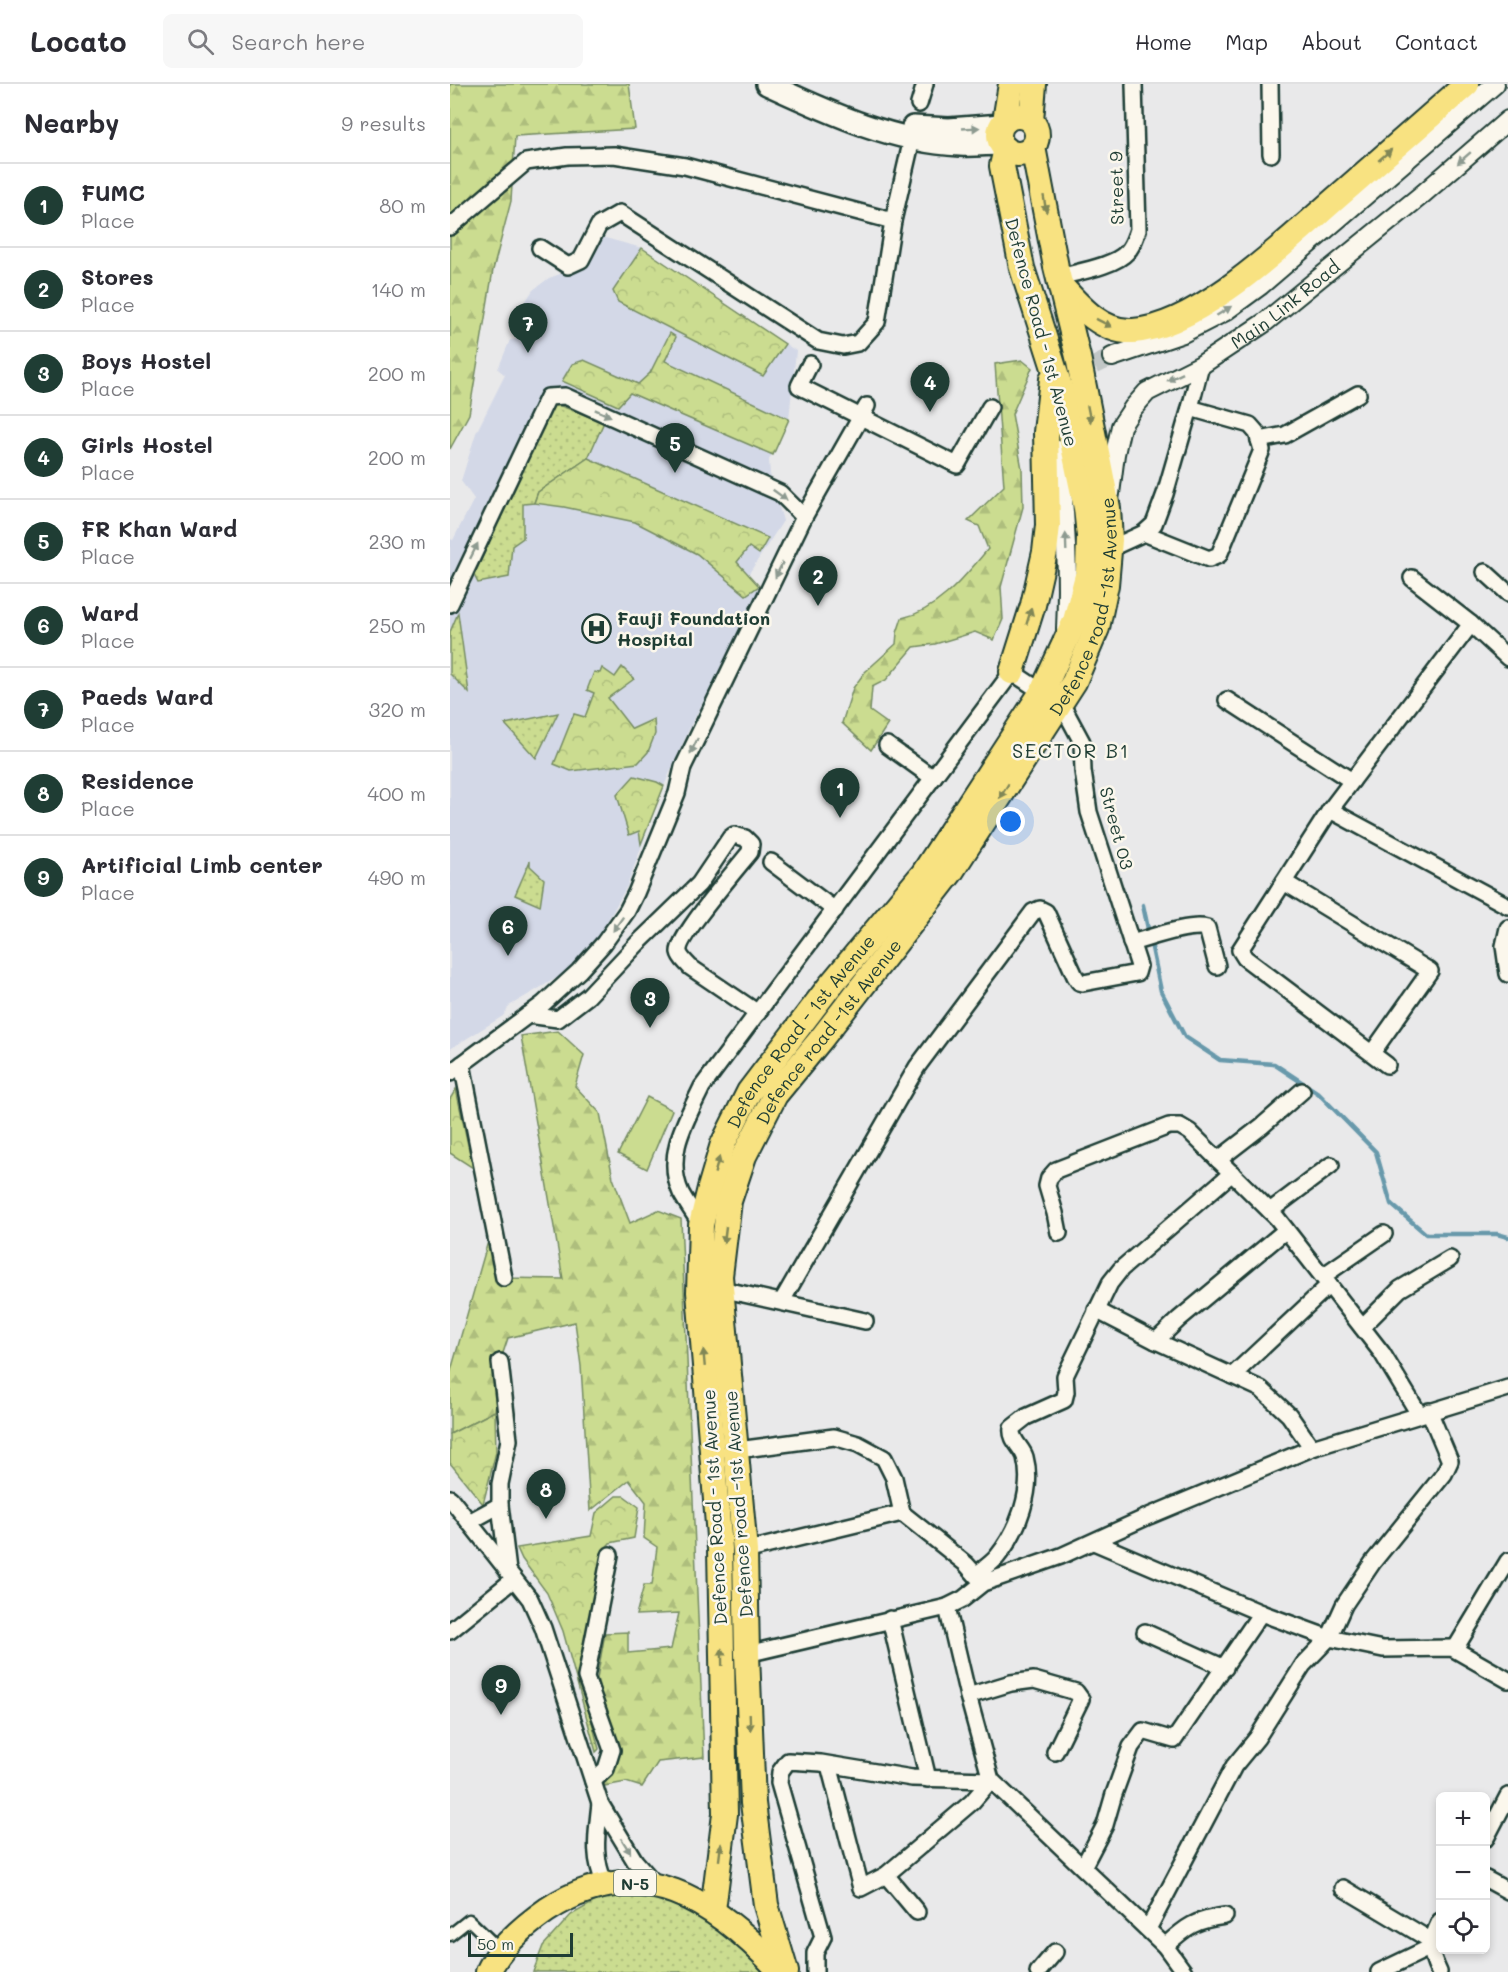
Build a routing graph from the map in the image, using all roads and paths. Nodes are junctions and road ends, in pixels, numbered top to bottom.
1 (767, 84) edge
2 (795, 84) edge
3 (925, 84) edge
4 (1011, 84) edge
5 (1034, 84) edge
6 (1134, 84) edge
7 (1270, 84) edge
8 (1467, 84) edge
9 (1495, 84) edge
10 (919, 104) dead end
11 (1508, 120) edge
12 (1031, 121) junction
13 (1003, 135) junction
14 (912, 139) junction
15 (1033, 147) junction
16 (1271, 154) dead end
17 (893, 221) junction
18 (450, 227) edge
19 (540, 248) dead end
20 (1060, 281) junction
21 (1112, 357) tunnel mouth
22 (1053, 361) junction
23 (810, 364) dead end
24 (1201, 365) junction
25 (1358, 394) dead end
26 (990, 407) dead end
27 (1190, 408) junction
28 (864, 412) junction
29 (1260, 440) junction
30 (1058, 450) dead end
31 (1108, 508) junction
32 (804, 517) junction
33 (1144, 533) junction
34 (1109, 549) junction
35 (1485, 572) dead end
36 (1412, 578) dead end
37 (1508, 593) edge
38 (450, 604) edge
39 (1471, 624) junction
40 (1065, 642) junction
41 (1508, 658) edge
42 (1012, 672) junction
43 (1051, 697) junction
44 (1227, 700) dead end
45 (886, 746) dead end
46 (933, 778) junction
47 (1352, 781) junction
48 (1330, 810) junction
49 (771, 862) dead end
50 (1284, 882) junction
51 (1508, 906) edge
52 (835, 910) junction
53 (1508, 928) edge
54 (1144, 939) junction
55 (1217, 966) dead end
56 (1508, 974) edge
57 (758, 1013) junction
58 (528, 1016) junction
59 (1372, 1053) junction
60 (1387, 1065) dead end
61 (456, 1069) edge
62 (1302, 1091) dead end
63 (1218, 1160) junction
64 (1331, 1165) dead end
65 (1232, 1173) junction
66 (1270, 1211) junction
67 (701, 1225) junction
68 (1286, 1230) junction
69 (1059, 1233) dead end
70 (1384, 1234) dead end
71 (1450, 1259) dead end
72 (504, 1278) dead end
73 (1326, 1281) junction
74 (721, 1289) junction
75 (783, 1301) junction
76 (1096, 1310) junction
77 (865, 1321) dead end
78 (1362, 1327) junction
79 (1156, 1341) junction
80 (500, 1362) dead end
81 (1232, 1376) junction
82 (1508, 1388) edge
83 (1424, 1412) junction
84 (1312, 1448) junction
85 (737, 1450) junction
86 (712, 1452) junction
87 (450, 1498) edge
88 (500, 1505) junction
89 (902, 1513) junction
90 (469, 1522) junction
91 (1094, 1542) junction
92 (745, 1551) junction
93 (610, 1555) dead end
94 (1508, 1561) edge
95 (511, 1575) junction
96 (979, 1579) junction
97 (947, 1607) junction
98 (1261, 1613) junction
99 (890, 1619) junction
100 (450, 1631) edge
101 (1145, 1632) dead end
102 (1329, 1638) junction
103 (1455, 1649) junction
104 (747, 1654) junction
105 (1225, 1668) junction
106 (1508, 1680) edge
107 (968, 1696) junction
108 (1055, 1752) dead end
109 (829, 1765) junction
110 (928, 1779) junction
111 (991, 1780) junction
112 (593, 1781) junction
113 (1507, 1799) edge
114 (600, 1803) junction
115 (1490, 1829) edge
116 (1083, 1867) junction
117 (886, 1875) junction
118 (1490, 1882) edge
119 (605, 1884) junction
120 (657, 1886) junction
121 (1343, 1888) dead end
122 (1508, 1891) edge
123 (713, 1910) junction
124 (917, 1912) dead end
125 (1225, 1916) dead end
126 (1148, 1929) junction
127 (1436, 1931) edge
128 (450, 1935) edge
129 (1431, 1944) junction
130 (1165, 1946) junction
131 (501, 1951) junction
132 (1055, 1952) dead end
133 (488, 1972) edge
134 (781, 1972) edge
135 (786, 1972) edge
136 (815, 1972) edge
137 (1038, 1972) edge
138 (1184, 1972) edge
139 (1379, 1972) edge
140 (1439, 1972) edge

1 - 14 main road
2 -> 13 main road
3 - 10 street
4 - 13 main road, Defence Road - 1st Avenue
5 - 12 main road, Defence road -1st Avenue
6 - 20 street, Street 9
7 - 16 street
20 -> 8 main road
21 -> 9 street, Main Link Road
11 -> 24 street, Main Link Road
12 - 13 main road
12 - 15 main road, Defence road -1st Avenue
13 - 14 main road
13 - 15 main road
13 - 22 main road, Defence Road - 1st Avenue
14 - 17 street
15 -> 20 main road, Defence road -1st Avenue
17 - 18 street
17 - 19 street
20 -> 31 main road, Defence road -1st Avenue
22 - 40 main road, Defence Road - 1st Avenue
42 -> 22 main road
23 - 28 street
24 - 27 street
24 -> 31 street, Main Link Road
25 - 29 street
26 - 28 street
27 - 29 street
27 - 33 street
28 - 32 street
29 - 33 street
40 -> 30 street
31 - 34 main road, Defence road -1st Avenue
38 -> 32 street
32 -> 58 street
33 - 34 street
34 - 43 main road, Defence road -1st Avenue
35 - 37 street
36 - 39 street
39 - 41 street
39 - 47 street
40 - 43 main road, Defence Road - 1st Avenue
42 - 43 street
42 - 46 street
43 - 54 street, Street 03
67 -> 43 main road, Defence Road - 1st Avenue
43 -> 74 main road, Defence road -1st Avenue
44 - 47 street
45 - 46 street
46 - 52 street
47 - 48 street
48 - 50 street
48 - 51 street
49 - 52 street
50 - 59 street
50 - 59 street
52 - 57 street
53 - 56 street
54 - 55 street
54 - 75 street, Street 03
57 - 58 street
57 - 67 street
58 - 61 street
59 - 60 street
61 - 72 street
62 - 63 street
63 - 65 street
63 - 69 street
64 - 66 street
65 - 66 street
65 - 76 street
66 - 68 street
86 -> 67 main road, Defence Road - 1st Avenue
68 - 73 street
68 - 79 street
70 - 73 street
71 - 78 street
73 - 78 street
73 - 81 street
74 - 75 street
74 - 85 main road, Defence road -1st Avenue
75 - 77 street
76 - 79 street
76 - 96 street
78 - 83 street
79 - 81 street
80 - 88 street
81 - 84 street
82 - 83 street
83 - 84 street
83 - 102 street
84 - 91 street
85 - 86 street
85 - 89 street
85 - 92 main road, Defence road -1st Avenue
123 -> 86 main road, Defence Road - 1st Avenue
87 - 90 street
88 - 90 street
88 - 95 street
89 - 92 street
89 - 96 street
90 - 95 street
91 - 96 street
91 - 98 street
92 - 104 main road, Defence road -1st Avenue
93 - 112 street
94 - 103 street
95 - 100 street
95 - 112 street
96 - 97 street
97 - 99 street
97 - 107 street
98 - 102 street
98 - 105 street
99 - 104 street
99 - 110 street
101 - 105 street
102 - 103 street
102 - 126 street
103 - 106 street
104 -> 135 main road, Defence road -1st Avenue
105 - 116 street
107 - 108 street
107 - 111 street
109 - 110 street
109 - 117 street
109 - 136 street
110 - 111 street
111 - 116 street
111 - 117 street
112 - 114 street
113 - 115 street
114 - 119 street
114 -> 120 street
116 - 126 street
117 - 124 street
118 - 122 street
119 - 120 main road, N-5
119 - 131 main road, N-5
120 - 123 main road, N-5
121 - 129 street
123 - 134 main road, N-5
125 - 130 street
126 - 130 street
127 - 129 street
128 - 131 street
129 - 139 street
129 - 140 street
130 - 138 street
131 - 133 main road, N-5
132 - 137 street

